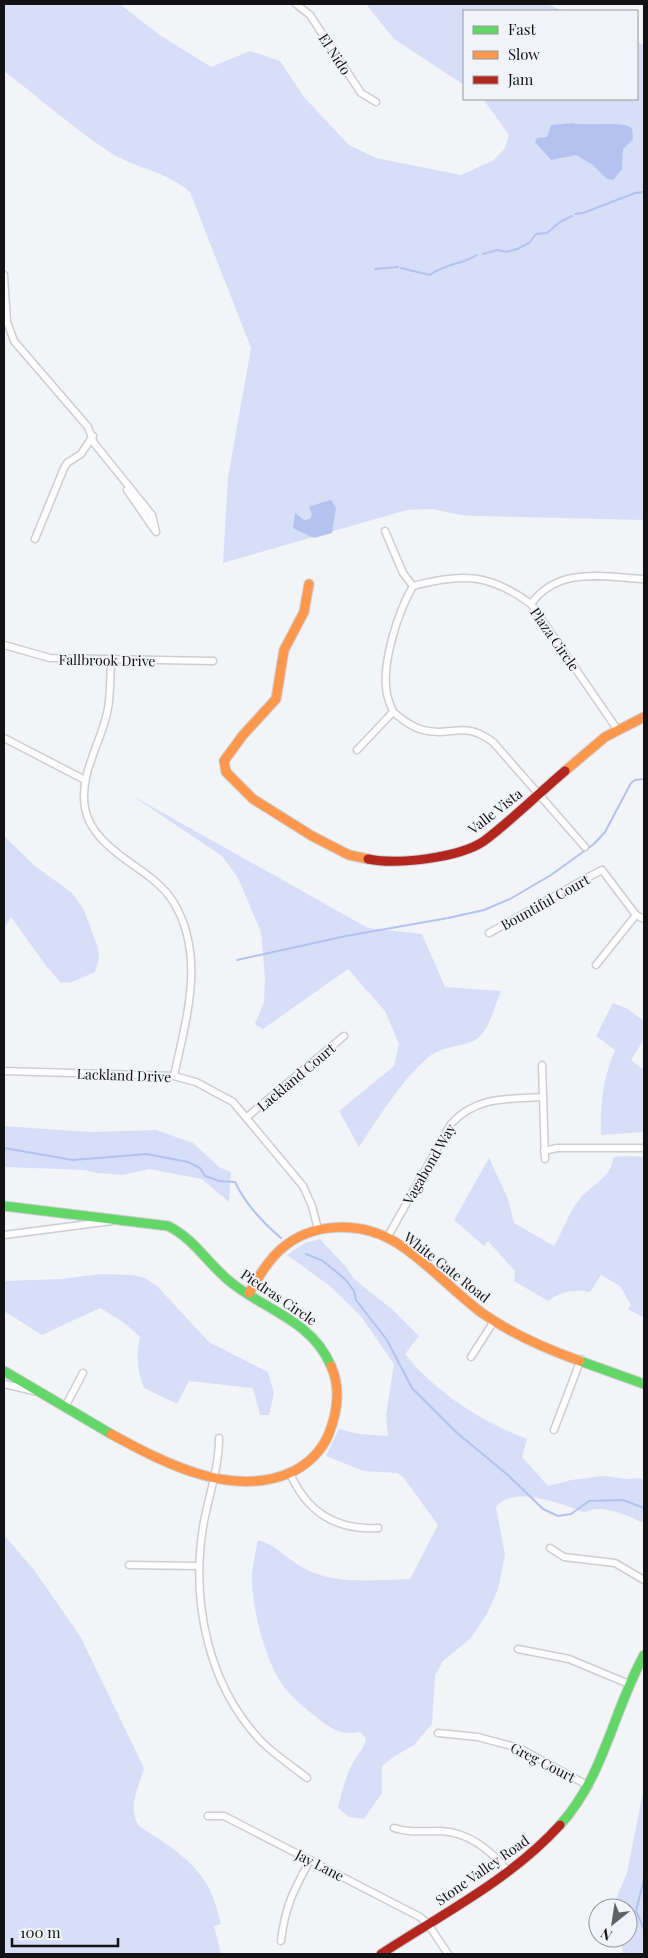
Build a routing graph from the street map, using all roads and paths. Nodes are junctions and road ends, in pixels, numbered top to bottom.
1 (296, 4) edge
2 (376, 102) dead end
3 (4, 275) edge
4 (93, 439) junction
5 (385, 531) dead end
6 (156, 532) dead end
7 (35, 539) dead end
8 (644, 579) edge
9 (309, 584) dead end
10 (412, 586) junction
11 (531, 604) junction
12 (4, 645) edge
13 (111, 660) junction
14 (213, 661) dead end
15 (393, 712) junction
16 (644, 717) edge
17 (617, 729) junction
18 (4, 738) edge
19 (356, 750) dead end
20 (86, 780) junction
21 (539, 793) junction
22 (585, 847) dead end
23 (636, 915) junction
24 (644, 919) edge
25 (489, 933) dead end
26 (596, 965) dead end
27 (344, 1036) dead end
28 (542, 1065) dead end
29 (4, 1071) edge
30 (174, 1076) junction
31 (543, 1098) junction
32 (247, 1117) junction
33 (644, 1148) edge
34 (544, 1151) junction
35 (545, 1160) dead end
36 (4, 1206) edge
37 (120, 1220) junction
38 (318, 1229) junction
39 (4, 1235) edge
40 (387, 1238) junction
41 (248, 1293) junction
42 (494, 1321) junction
43 (471, 1357) dead end
44 (581, 1359) junction
45 (4, 1371) edge
46 (83, 1373) dead end
47 (4, 1384) edge
48 (644, 1384) edge
49 (40, 1392) junction
50 (65, 1407) junction
51 (554, 1430) dead end
52 (219, 1438) dead end
53 (290, 1473) junction
54 (216, 1478) junction
55 (378, 1528) dead end
56 (550, 1548) dead end
57 (128, 1565) dead end
58 (198, 1566) junction
59 (644, 1580) edge
60 (518, 1649) dead end
61 (644, 1654) edge
62 (629, 1684) junction
63 (438, 1733) dead end
64 (306, 1778) dead end
65 (589, 1786) junction
66 (208, 1816) dead end
67 (394, 1828) dead end
68 (310, 1860) junction
69 (508, 1871) junction
70 (428, 1924) junction
71 (281, 1941) dead end
72 (381, 1954) edge
73 (448, 1954) edge

1 - 2 street, El Nido
3 - 4 street
4 - 6 street
4 - 7 street
5 - 10 street
8 - 11 street
9 - 21 street, Valle Vista
10 - 11 street, Plaza Circle
10 - 15 street
11 - 17 street, Plaza Circle
12 - 13 street, Fallbrook Drive
13 - 14 street, Fallbrook Drive
13 - 20 street
15 - 19 street
15 - 21 street
16 - 17 street, Valle Vista
17 - 21 street, Valle Vista
18 - 20 street
20 - 30 street
21 - 22 street
23 - 24 street
23 - 25 street, Bountiful Court
23 - 26 street
27 - 32 street, Lackland Court
28 - 31 street
29 - 30 street, Lackland Drive
30 - 32 street, Lackland Drive
31 - 34 street
31 - 40 street, Vagabond Way
32 - 38 street, Lackland Drive
33 - 34 street
34 - 35 street
36 - 37 street, Piedras Circle
37 - 39 street, Piedras Circle
37 - 41 street, Piedras Circle
38 - 40 street, White Gate Road
38 - 41 street, White Gate Road
40 - 42 street, White Gate Road
41 - 53 street, Piedras Circle
42 - 43 street
42 - 44 street, White Gate Road
44 - 48 street, White Gate Road
44 - 51 street
45 - 49 street, Piedras Circle
46 - 50 street
47 - 49 street, Piedras Circle
49 - 50 street, Piedras Circle
50 - 54 street, Piedras Circle
52 - 54 street
53 - 54 street, Piedras Circle
53 - 55 street
54 - 58 street
56 - 59 street
57 - 58 street
58 - 64 street
60 - 62 street
61 - 62 street, Stone Valley Road
62 - 65 street, Stone Valley Road
63 - 65 street, Greg Court
65 - 69 street, Stone Valley Road
66 - 68 street, Jay Lane
67 - 69 street
68 - 70 street, Jay Lane
68 - 71 street
69 - 70 street, Stone Valley Road
70 - 72 street, Stone Valley Road
70 - 73 street

